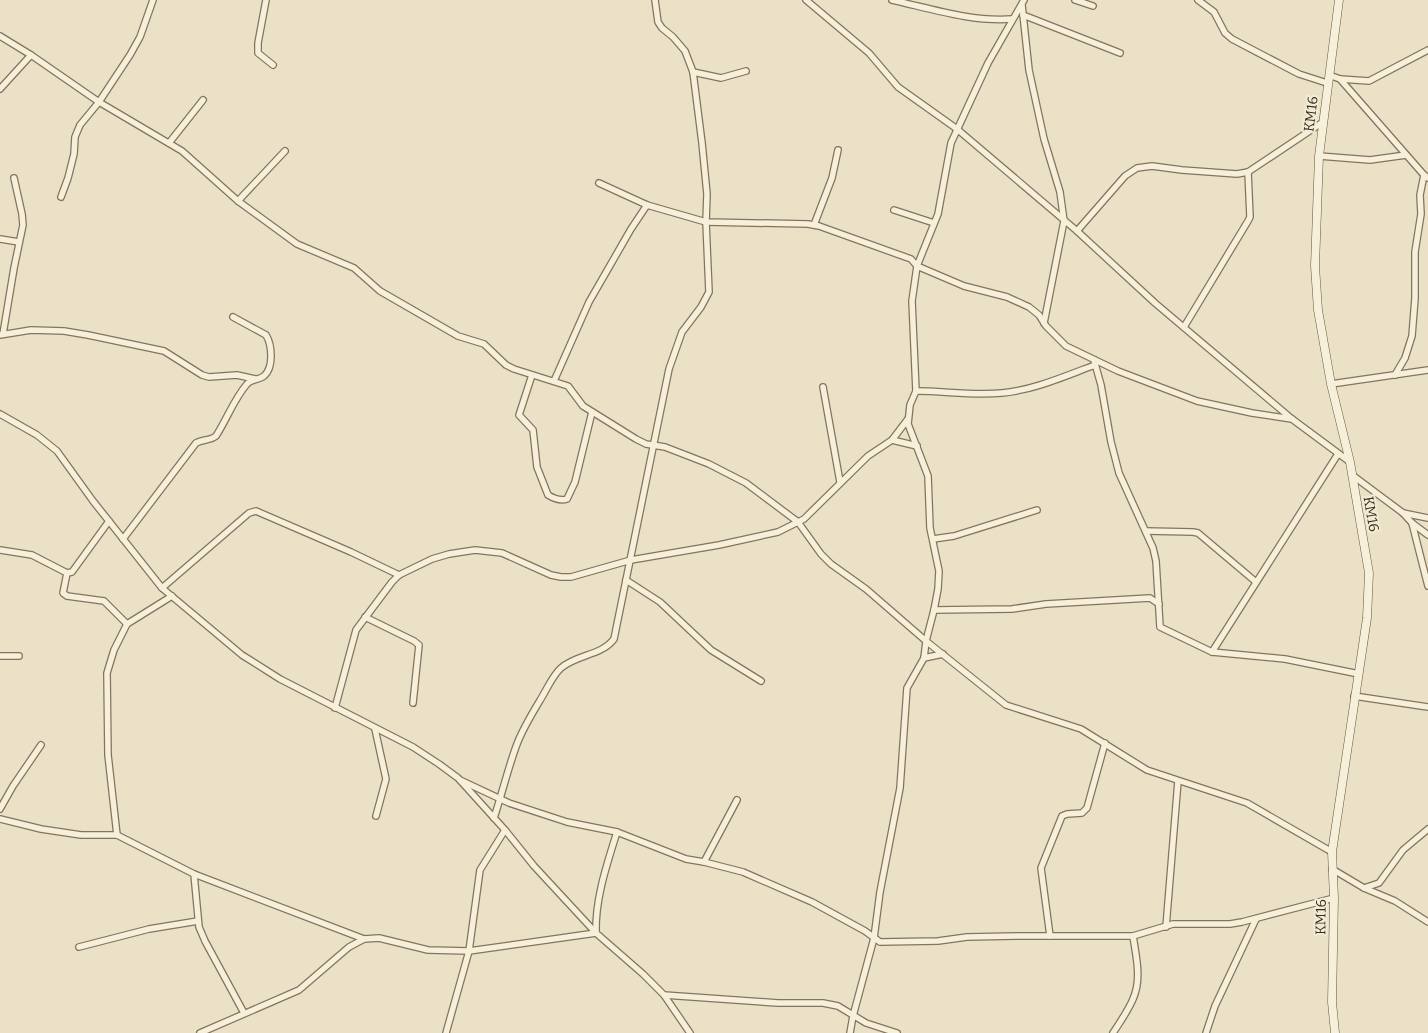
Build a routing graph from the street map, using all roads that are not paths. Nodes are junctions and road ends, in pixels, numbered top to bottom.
1 (153, 0) edge
2 (266, 0) edge
3 (656, 0) edge
4 (806, 0) edge
5 (892, 0) edge
6 (1075, 0) edge
7 (1198, 0) edge
8 (1339, 0) edge
9 (1023, 2) edge
10 (1093, 6) dead end
11 (1022, 15) junction
12 (1012, 19) junction
13 (0, 36) edge
14 (1428, 50) edge
15 (1120, 53) dead end
16 (31, 55) junction
17 (273, 65) dead end
18 (746, 71) dead end
19 (693, 72) junction
20 (1328, 79) junction
21 (1340, 79) junction
22 (0, 90) edge
23 (203, 100) dead end
24 (98, 102) junction
25 (1323, 122) junction
26 (957, 130) junction
27 (169, 143) junction
28 (838, 150) dead end
29 (285, 151) dead end
30 (1406, 155) junction
31 (1319, 156) junction
32 (1248, 172) junction
33 (1426, 177) edge
34 (14, 178) dead end
35 (599, 183) dead end
36 (61, 197) dead end
37 (238, 201) junction
38 (647, 205) junction
39 (894, 210) dead end
40 (1064, 221) junction
41 (706, 222) junction
42 (934, 223) junction
43 (814, 225) junction
44 (1077, 231) junction
45 (0, 239) edge
46 (20, 242) junction
47 (917, 266) junction
48 (233, 317) dead end
49 (1044, 323) junction
50 (1184, 327) junction
51 (2, 335) edge
52 (1094, 363) junction
53 (1428, 370) edge
54 (532, 375) junction
55 (1395, 375) junction
56 (255, 380) junction
57 (554, 381) junction
58 (1331, 384) junction
59 (823, 388) dead end
60 (916, 391) junction
61 (592, 412) junction
62 (0, 414) edge
63 (908, 419) junction
64 (1292, 419) junction
65 (892, 440) junction
66 (654, 445) junction
67 (917, 446) junction
68 (1338, 454) junction
69 (1350, 462) junction
70 (1352, 475) junction
71 (840, 482) junction
72 (1037, 510) dead end
73 (1403, 513) junction
74 (1428, 518) edge
75 (109, 521) junction
76 (798, 522) junction
77 (1412, 523) junction
78 (1146, 531) junction
79 (1428, 535) edge
80 (123, 539) junction
81 (933, 539) junction
82 (0, 550) edge
83 (631, 560) junction
84 (67, 573) junction
85 (399, 575) junction
86 (626, 580) junction
87 (1256, 582) junction
88 (1428, 586) edge
89 (162, 588) junction
90 (1158, 590) junction
91 (172, 596) junction
92 (1150, 598) junction
93 (1158, 604) junction
94 (934, 610) junction
95 (365, 618) junction
96 (127, 624) junction
97 (926, 641) junction
98 (1212, 652) junction
99 (943, 654) junction
100 (0, 656) edge
101 (19, 656) dead end
102 (924, 658) junction
103 (1358, 674) junction
104 (761, 681) dead end
105 (1354, 696) junction
106 (413, 703) dead end
107 (1428, 706) edge
108 (335, 708) junction
109 (376, 729) junction
110 (1105, 743) junction
111 (41, 745) dead end
112 (458, 778) junction
113 (1178, 781) junction
114 (500, 799) junction
115 (737, 800) dead end
116 (0, 809) edge
117 (376, 816) dead end
118 (494, 818) junction
119 (0, 819) edge
120 (1428, 829) edge
121 (505, 830) junction
122 (617, 832) junction
123 (117, 835) junction
124 (1332, 852) junction
125 (704, 862) junction
126 (1332, 869) junction
127 (194, 874) junction
128 (1379, 883) junction
129 (1364, 888) junction
130 (1382, 896) junction
131 (1334, 898) junction
132 (1256, 920) junction
133 (198, 921) junction
134 (1428, 922) edge
135 (1166, 927) junction
136 (596, 933) junction
137 (1050, 936) junction
138 (1133, 936) junction
139 (874, 938) junction
140 (364, 939) junction
141 (79, 947) dead end
142 (469, 951) junction
143 (664, 995) junction
144 (244, 1013) junction
145 (853, 1016) junction
146 (200, 1033) edge
147 (446, 1033) edge
148 (690, 1033) edge
149 (850, 1033) edge
150 (897, 1033) edge
151 (1113, 1033) edge
152 (1206, 1033) edge
153 (1335, 1033) edge

1 - 24 street
2 - 17 street
3 - 19 street
4 - 26 street
5 - 12 street
6 - 10 street
7 - 20 street
8 - 20 street, KM16
9 - 11 street
9 - 12 street
11 - 15 street
11 - 40 street
12 - 26 street
13 - 16 street
14 - 21 street
16 - 22 street
16 - 24 street
18 - 19 street
19 - 41 street
20 - 21 street
20 - 25 street, KM16
21 - 30 street
23 - 27 street
24 - 27 street
24 - 36 street
25 - 31 street, KM16
25 - 32 street
26 - 40 street
26 - 42 street
27 - 37 street
28 - 43 street
29 - 37 street
30 - 31 street
30 - 33 street
31 - 58 street, KM16
32 - 44 street
32 - 50 street
33 - 55 street
34 - 46 street
35 - 38 street
37 - 54 street
38 - 41 street
38 - 57 street
39 - 42 street
40 - 44 street
40 - 49 street
41 - 43 street
41 - 66 street
42 - 47 street
43 - 47 street
44 - 50 street
45 - 46 street
46 - 51 street
47 - 49 street
47 - 60 street
48 - 56 street
49 - 52 street
50 - 64 street
51 - 56 street
52 - 60 street
52 - 64 street
52 - 78 street
53 - 55 street
54 - 57 street
54 - 61 street
55 - 58 street
56 - 80 street
57 - 61 street
58 - 69 street, KM16
59 - 71 street
60 - 63 street
61 - 66 street
62 - 75 street
63 - 65 street
63 - 67 street
64 - 68 street
65 - 67 street
65 - 71 street
66 - 76 street
66 - 83 street
67 - 81 street
68 - 69 street
68 - 87 street
69 - 70 street, KM16
70 - 73 street
70 - 103 street, KM16
71 - 76 street
72 - 81 street
73 - 74 street
73 - 77 street
75 - 80 street
75 - 84 street
76 - 83 street
76 - 97 street
77 - 79 street
77 - 88 street
78 - 87 street
78 - 90 street
80 - 89 street
81 - 94 street
82 - 84 street
83 - 85 street
83 - 86 street
84 - 96 street
85 - 89 street
85 - 95 street
86 - 104 street
86 - 114 street
87 - 98 street
89 - 91 street
90 - 92 street
90 - 93 street
91 - 96 street
91 - 108 street
92 - 93 street
92 - 94 street
93 - 98 street
94 - 97 street
95 - 106 street
95 - 108 street
96 - 123 street
97 - 99 street
97 - 102 street
98 - 103 street
99 - 102 street
99 - 110 street
100 - 101 street
102 - 139 street
103 - 105 street, KM16
105 - 107 street
105 - 124 street, KM16
108 - 109 street
109 - 112 street
109 - 117 street
110 - 113 street
110 - 137 street
111 - 116 street
112 - 114 street
112 - 118 street
113 - 124 street
113 - 135 street
114 - 118 street
114 - 122 street
115 - 125 street
118 - 121 street
119 - 123 street
120 - 128 street
121 - 136 street
121 - 142 street
122 - 125 street
122 - 136 street
123 - 127 street
124 - 126 street, KM16
125 - 139 street
126 - 129 street
126 - 131 street, KM16
127 - 133 street
127 - 140 street
128 - 129 street
128 - 130 street
129 - 130 street
130 - 134 street
131 - 132 street
131 - 153 street, KM16
132 - 135 street
132 - 152 street
133 - 141 street
133 - 144 street
135 - 138 street
136 - 142 street
136 - 143 street
137 - 138 street
137 - 139 street
138 - 151 street
139 - 145 street
140 - 142 street
140 - 144 street
142 - 147 street
143 - 145 street
143 - 148 street
144 - 146 street
145 - 149 street
145 - 150 street

